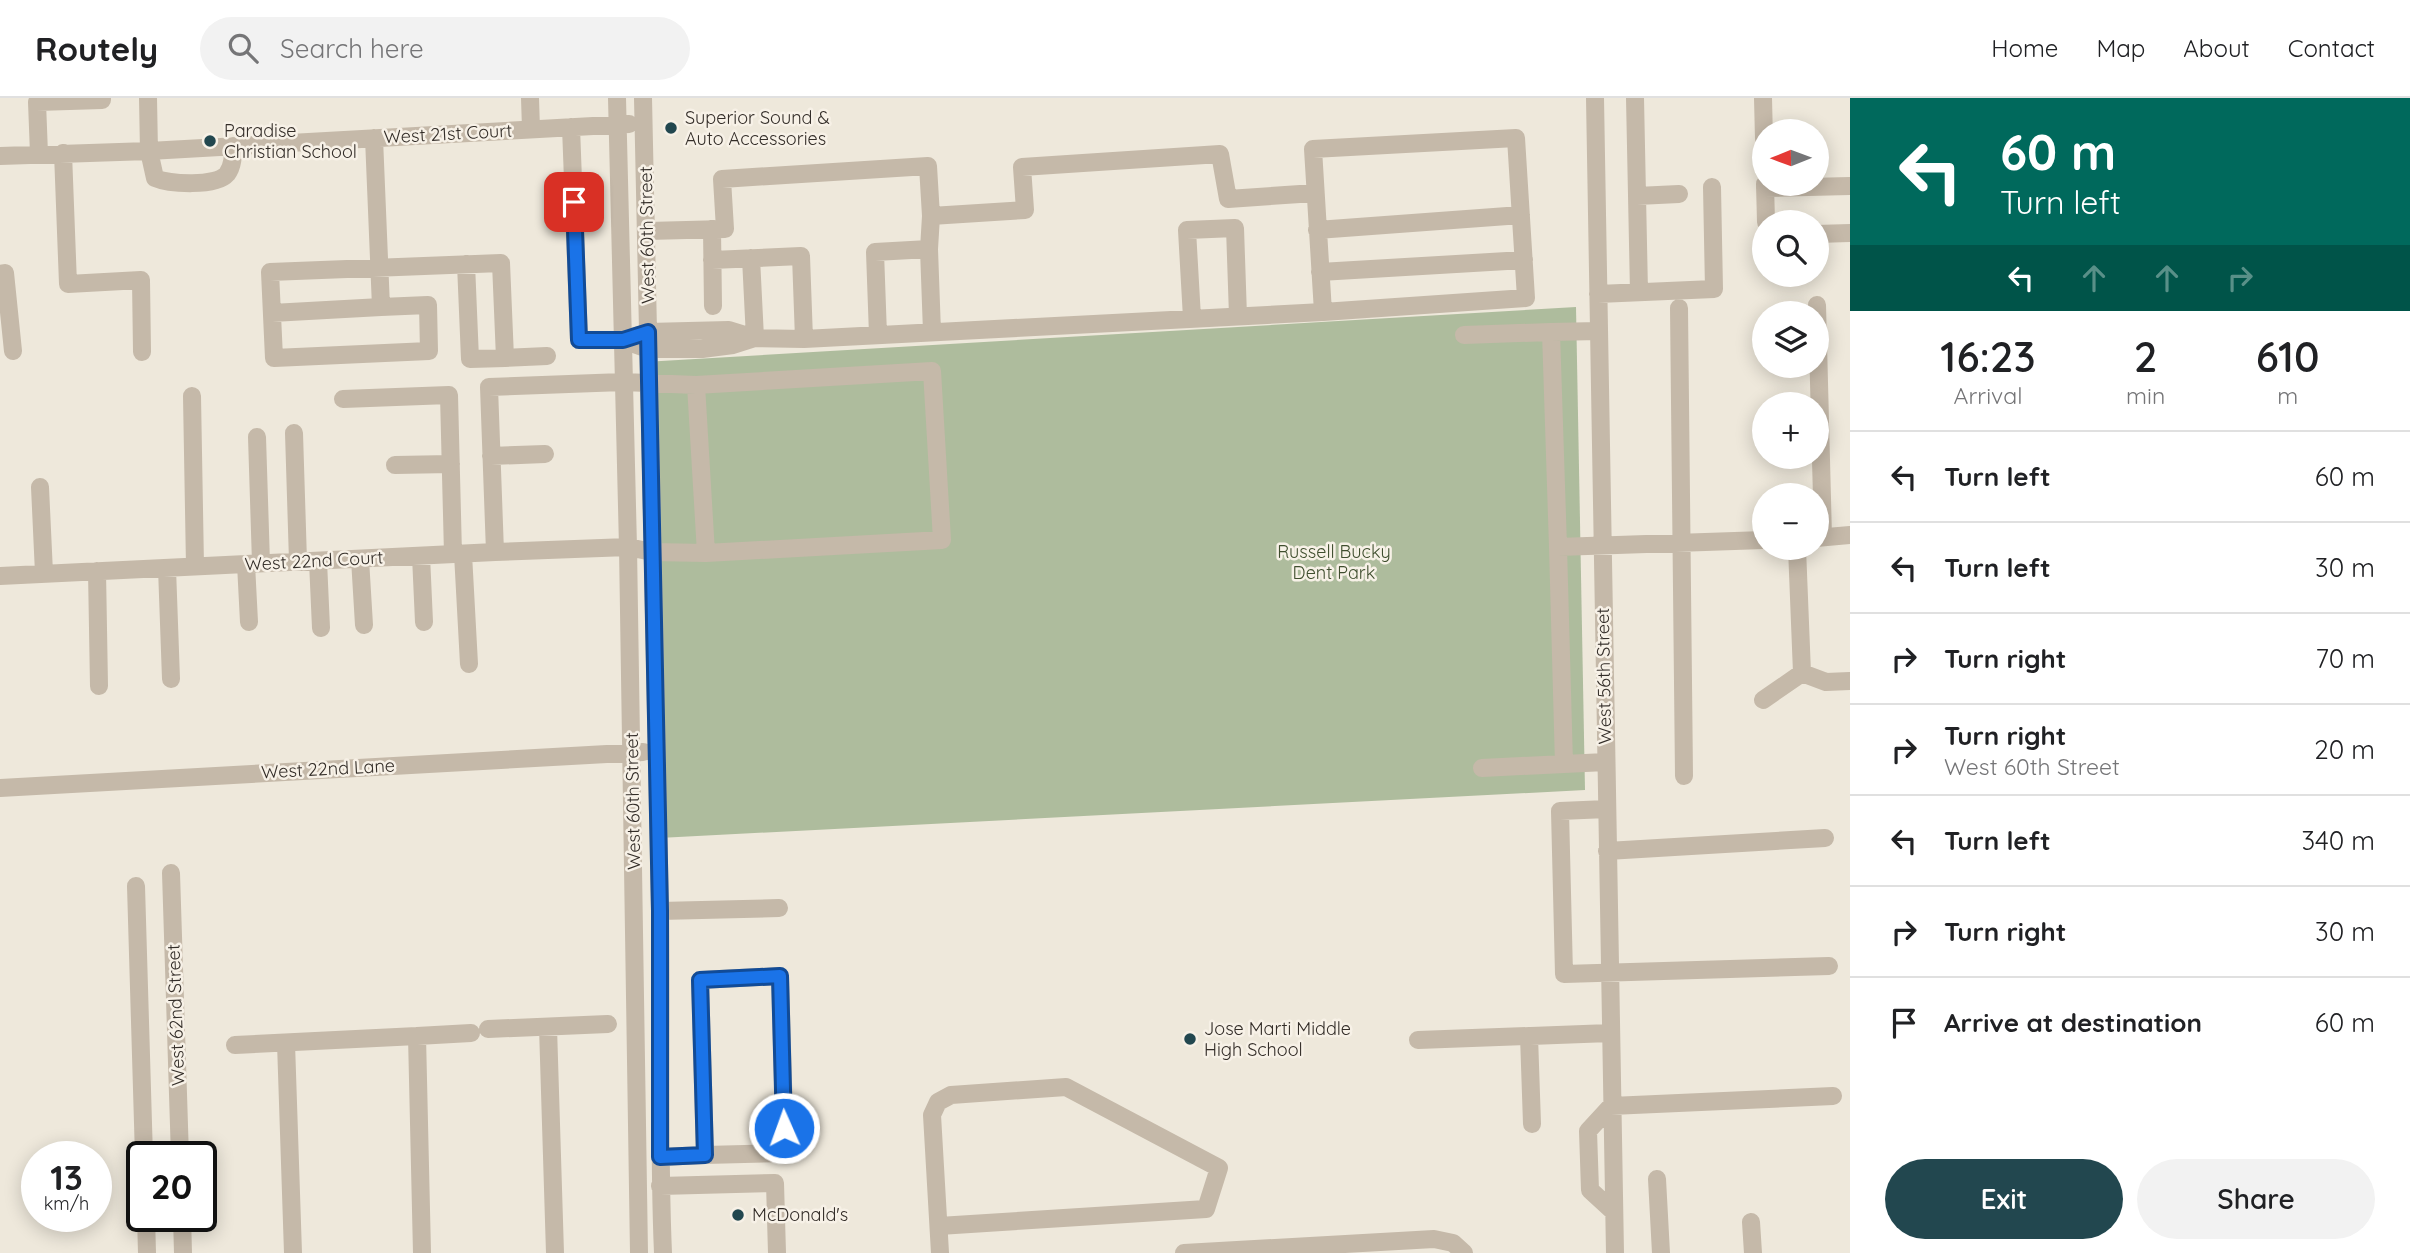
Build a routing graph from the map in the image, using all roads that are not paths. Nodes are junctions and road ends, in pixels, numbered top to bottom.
1 (102, 98) edge
2 (148, 98) edge
3 (530, 98) edge
4 (617, 98) edge
5 (643, 98) edge
6 (1595, 98) edge
7 (1635, 98) edge
8 (1763, 98) edge
9 (1764, 119) edge
10 (644, 122) junction
11 (618, 125) junction
12 (571, 127) junction
13 (531, 129) junction
14 (374, 138) junction
15 (233, 146) junction
16 (149, 151) junction
17 (63, 153) junction
18 (39, 154) junction
19 (0, 156) edge
20 (1712, 187) dead end
21 (1829, 187) edge
22 (1850, 187) edge
23 (1315, 193) junction
24 (1679, 194) dead end
25 (1637, 196) junction
26 (1228, 199) junction
27 (1521, 215) junction
28 (931, 216) junction
29 (1236, 228) junction
30 (712, 229) junction
31 (1317, 230) junction
32 (648, 231) junction
33 (1850, 233) edge
34 (1829, 234) edge
35 (929, 249) junction
36 (751, 258) junction
37 (712, 260) junction
38 (1524, 260) junction
39 (466, 264) junction
40 (379, 268) junction
41 (1320, 272) junction
42 (0, 274) edge
43 (1639, 292) junction
44 (1598, 294) junction
45 (713, 306) dead end
46 (381, 307) junction
47 (1679, 308) dead end
48 (1323, 312) junction
49 (272, 313) junction
50 (1238, 316) junction
51 (1192, 318) junction
52 (1598, 331) junction
53 (932, 332) junction
54 (1551, 332) junction
55 (878, 335) junction
56 (1464, 335) dead end
57 (755, 338) junction
58 (804, 339) junction
59 (623, 340) junction
60 (648, 341) junction
61 (13, 351) dead end
62 (142, 352) dead end
63 (547, 356) dead end
64 (505, 358) junction
65 (1818, 378) edge
66 (623, 383) junction
67 (649, 383) junction
68 (696, 385) junction
69 (192, 396) dead end
70 (343, 399) dead end
71 (294, 433) dead end
72 (257, 437) dead end
73 (545, 454) dead end
74 (492, 456) junction
75 (395, 464) dead end
76 (451, 464) junction
77 (1819, 483) edge
78 (40, 487) dead end
79 (1850, 535) edge
80 (1829, 536) edge
81 (1752, 540) edge
82 (1682, 542) junction
83 (1602, 545) junction
84 (628, 547) junction
85 (1558, 547) junction
86 (495, 552) junction
87 (652, 552) junction
88 (706, 553) junction
89 (458, 554) junction
90 (421, 556) junction
91 (360, 559) junction
92 (1797, 560) edge
93 (298, 561) junction
94 (318, 561) junction
95 (253, 564) junction
96 (195, 566) junction
97 (0, 567) edge
98 (167, 568) junction
99 (97, 571) junction
100 (44, 573) junction
101 (0, 576) edge
102 (249, 622) dead end
103 (424, 622) dead end
104 (363, 625) dead end
105 (321, 628) dead end
106 (469, 664) dead end
107 (1802, 673) junction
108 (171, 679) dead end
109 (1850, 681) edge
110 (99, 686) dead end
111 (1763, 700) dead end
112 (631, 752) junction
113 (656, 752) junction
114 (1606, 762) junction
115 (1564, 764) junction
116 (1482, 768) dead end
117 (1684, 776) dead end
118 (0, 788) edge
119 (1607, 809) junction
120 (1825, 838) dead end
121 (1607, 851) junction
122 (172, 873) dead end
123 (136, 886) dead end
124 (779, 908) dead end
125 (660, 911) junction
126 (636, 939) junction
127 (1829, 966) dead end
128 (1610, 973) junction
129 (660, 975) junction
130 (608, 1024) dead end
131 (548, 1027) junction
132 (1610, 1034) junction
133 (417, 1036) junction
134 (1529, 1036) junction
135 (1418, 1040) dead end
136 (286, 1043) junction
137 (235, 1045) dead end
138 (1833, 1096) dead end
139 (1611, 1107) junction
140 (1532, 1124) dead end
141 (144, 1141) edge
142 (180, 1141) edge
143 (705, 1155) junction
144 (660, 1157) junction
145 (1657, 1180) dead end
146 (660, 1185) junction
147 (1751, 1222) dead end
148 (939, 1226) junction
149 (146, 1232) edge
150 (182, 1232) edge
151 (147, 1253) edge
152 (183, 1253) edge
153 (293, 1253) edge
154 (422, 1253) edge
155 (555, 1253) edge
156 (639, 1253) edge
157 (663, 1253) edge
158 (777, 1253) edge
159 (940, 1253) edge
160 (1184, 1253) edge
161 (1464, 1253) edge
162 (1615, 1253) edge
163 (1661, 1253) edge
164 (1753, 1253) edge

1 - 18 street
2 - 16 street
3 - 13 street
4 - 11 street, West 60th Street
5 - 10 street, West 60th Street
6 - 44 street, West 56th Street
7 - 25 street
8 - 9 street
10 - 11 street, West 21st Court
10 - 32 street, West 60th Street
11 - 12 street, West 21st Court
11 - 59 street, West 60th Street
12 - 13 street, West 21st Court
12 - 59 street
13 - 14 street, West 21st Court
14 - 15 street, West 21st Court
14 - 40 street
15 - 16 street, West 21st Court
15 - 16 street
16 - 17 street, West 21st Court
17 - 18 street, West 21st Court
17 - 62 street
18 - 19 street, West 21st Court
20 - 43 street
21 - 22 street
23 - 26 street
23 - 27 street
23 - 31 street
24 - 25 street
25 - 43 street
26 - 28 street
26 - 29 street
27 - 31 street
27 - 38 street
28 - 30 street
28 - 35 street
29 - 50 street
29 - 51 street
30 - 32 street
30 - 37 street
31 - 41 street
32 - 60 street, West 60th Street
33 - 34 street
35 - 53 street
35 - 55 street
36 - 37 street
36 - 57 street
36 - 58 street
37 - 45 street
38 - 41 street
38 - 48 street
39 - 40 street
39 - 64 street
39 - 64 street
40 - 46 street
40 - 49 street
41 - 48 street
42 - 61 street
43 - 44 street
44 - 52 street, West 56th Street
46 - 49 street
46 - 49 street
47 - 82 street
48 - 50 street
50 - 51 street
51 - 53 street
52 - 54 street
52 - 83 street, West 56th Street
53 - 55 street
54 - 56 street
54 - 85 street
55 - 58 street
57 - 58 street
57 - 60 street
59 - 60 street
59 - 66 street, West 60th Street
60 - 67 street, West 60th Street
63 - 64 street
65 - 77 street
66 - 67 street
66 - 74 street
66 - 84 street, West 60th Street
67 - 68 street
67 - 87 street, West 60th Street
68 - 88 street
68 - 88 street, West 22nd Court
69 - 96 street
70 - 76 street
71 - 93 street
72 - 95 street
73 - 74 street
74 - 86 street
75 - 76 street
76 - 89 street
78 - 100 street
79 - 80 street
81 - 82 street
82 - 83 street
82 - 117 street
83 - 85 street
83 - 114 street, West 56th Street
84 - 86 street, West 22nd Court
84 - 87 street, West 22nd Court
84 - 112 street, West 60th Street
85 - 115 street
86 - 89 street, West 22nd Court
87 - 88 street, West 22nd Court
87 - 113 street, West 60th Street
89 - 90 street, West 22nd Court
89 - 106 street
90 - 91 street, West 22nd Court
90 - 103 street
91 - 94 street, West 22nd Court
91 - 104 street
92 - 107 street
93 - 94 street, West 22nd Court
93 - 95 street, West 22nd Court
94 - 105 street
95 - 96 street, West 22nd Court
95 - 102 street
96 - 98 street, West 22nd Court
97 - 101 street
98 - 99 street, West 22nd Court
98 - 108 street
99 - 100 street, West 22nd Court
99 - 110 street
100 - 101 street, West 22nd Court
107 - 109 street
107 - 111 street
112 - 113 street, West 22nd Lane
112 - 118 street, West 22nd Lane
112 - 126 street, West 60th Street
113 - 125 street, West 60th Street
114 - 115 street
114 - 119 street, West 56th Street
115 - 116 street
119 - 121 street, West 56th Street
119 - 128 street
120 - 121 street
121 - 128 street, West 56th Street
122 - 142 street, West 62nd Street
123 - 141 street
124 - 125 street
125 - 129 street, West 60th Street
126 - 129 street
126 - 156 street, West 60th Street
127 - 128 street
128 - 132 street, West 56th Street
129 - 144 street, West 60th Street
130 - 131 street
131 - 133 street
131 - 155 street
132 - 134 street
132 - 139 street, West 56th Street
133 - 136 street
133 - 154 street
134 - 135 street
134 - 140 street
136 - 137 street
136 - 153 street
138 - 139 street
139 - 162 street, West 56th Street
143 - 143 street
143 - 144 street
144 - 146 street, West 60th Street
145 - 163 street
146 - 157 street, West 60th Street
146 - 158 street
147 - 164 street
148 - 148 street
148 - 159 street
149 - 151 street
150 - 152 street
160 - 161 street

